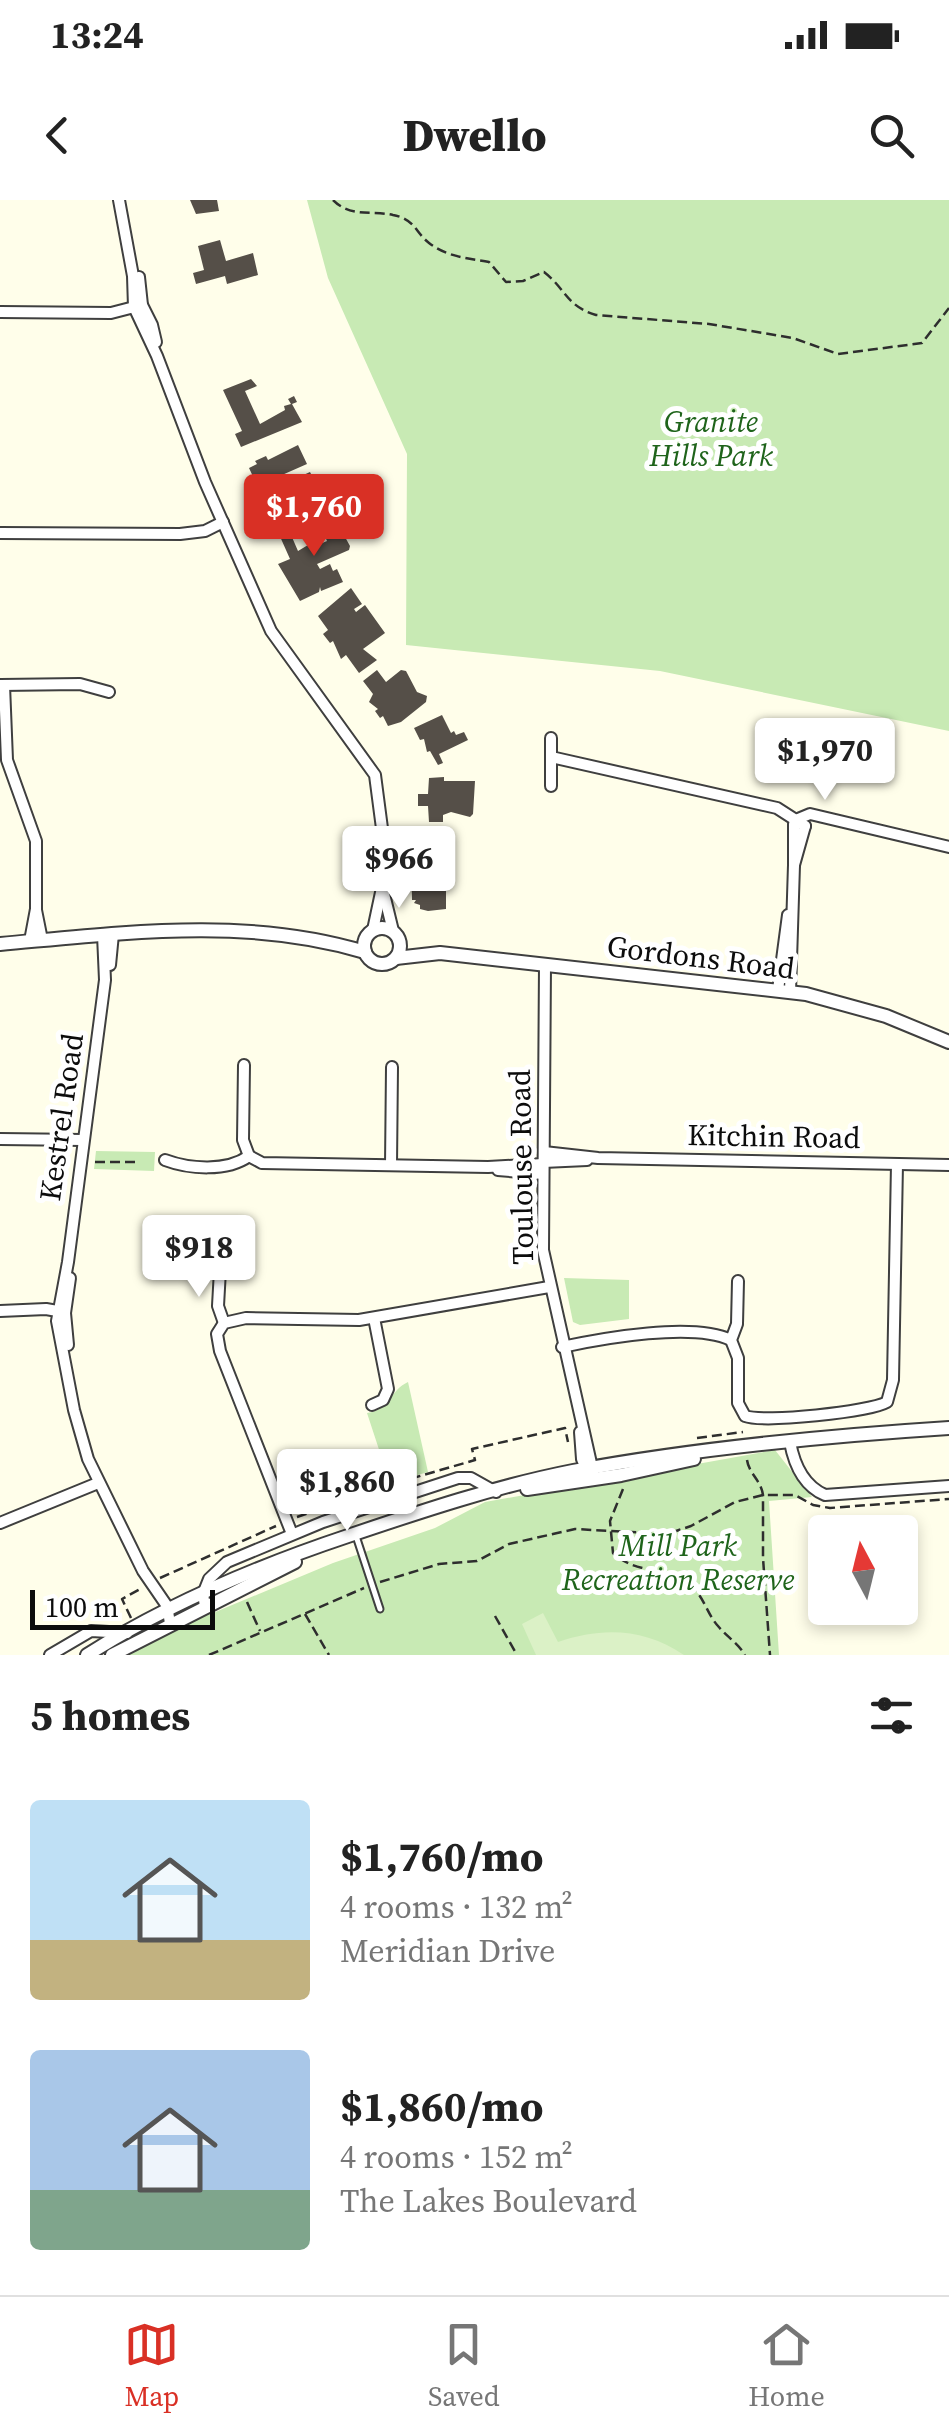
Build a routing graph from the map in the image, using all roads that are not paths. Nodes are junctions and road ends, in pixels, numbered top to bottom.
1 (119, 200) edge
2 (138, 306) junction
3 (0, 312) edge
4 (223, 522) junction
5 (0, 534) edge
6 (2, 685) edge
7 (109, 692) dead end
8 (551, 738) dead end
9 (551, 758) junction
10 (551, 786) dead end
11 (801, 822) junction
12 (949, 848) edge
13 (383, 884) junction
14 (370, 933) junction
15 (108, 934) junction
16 (396, 934) junction
17 (36, 941) junction
18 (326, 941) junction
19 (0, 944) edge
20 (365, 952) junction
21 (440, 953) junction
22 (396, 958) junction
23 (545, 964) junction
24 (784, 991) junction
25 (949, 1042) edge
26 (244, 1065) dead end
27 (392, 1068) dead end
28 (0, 1139) edge
29 (83, 1140) junction
30 (248, 1156) junction
31 (165, 1160) dead end
32 (543, 1163) junction
33 (897, 1164) junction
34 (391, 1165) junction
35 (949, 1165) edge
36 (220, 1270) dead end
37 (738, 1281) dead end
38 (549, 1286) junction
39 (0, 1311) edge
40 (60, 1313) junction
41 (374, 1318) junction
42 (224, 1323) junction
43 (732, 1340) junction
44 (562, 1347) junction
45 (372, 1405) dead end
46 (949, 1428) edge
47 (790, 1442) junction
48 (726, 1450) junction
49 (590, 1472) junction
50 (98, 1483) junction
51 (949, 1486) edge
52 (496, 1492) junction
53 (0, 1524) edge
54 (292, 1534) junction
55 (351, 1535) junction
56 (204, 1600) junction
57 (380, 1608) dead end
58 (167, 1616) junction
59 (127, 1633) junction
60 (50, 1655) edge
61 (87, 1655) edge
62 (112, 1655) edge

1 - 2 street
2 - 3 street
2 - 4 street
4 - 5 street
4 - 13 street
6 - 7 street
6 - 17 street
8 - 9 street
9 - 10 street
9 - 11 street
11 - 12 street
11 - 24 street
13 - 14 street
13 - 16 street
14 - 16 street
14 - 18 street
14 - 20 street
15 - 17 street
15 - 18 street
15 - 29 street, Kestrel Road
16 - 21 street, Gordons Road
16 - 22 street
17 - 19 street
18 - 20 street
20 - 22 street
21 - 22 street, Gordons Road
21 - 23 street, Gordons Road
23 - 24 street, Gordons Road
23 - 32 street, Toulouse Road
24 - 25 street, Gordons Road
26 - 30 street
27 - 34 street
28 - 29 street
29 - 40 street, Kestrel Road
30 - 31 street, Kitchin Road
30 - 34 street, Kitchin Road
32 - 33 street, Kitchin Road
32 - 34 street, Kitchin Road
32 - 38 street, Toulouse Road
33 - 35 street, Kitchin Road
33 - 43 street
36 - 42 street
37 - 43 street
38 - 41 street
38 - 44 street, Toulouse Road
39 - 40 street
40 - 50 street, Kestrel Road
41 - 42 street
41 - 45 street
42 - 54 street
43 - 44 street
44 - 49 street, Toulouse Road
46 - 47 street
47 - 48 street
47 - 51 street
48 - 49 street
48 - 49 street
49 - 52 street
50 - 53 street
50 - 58 street, Kestrel Road
52 - 54 street
52 - 55 street
54 - 56 street
55 - 56 street
55 - 57 lane
56 - 58 street
58 - 59 street
58 - 62 street
59 - 60 street
59 - 61 street

